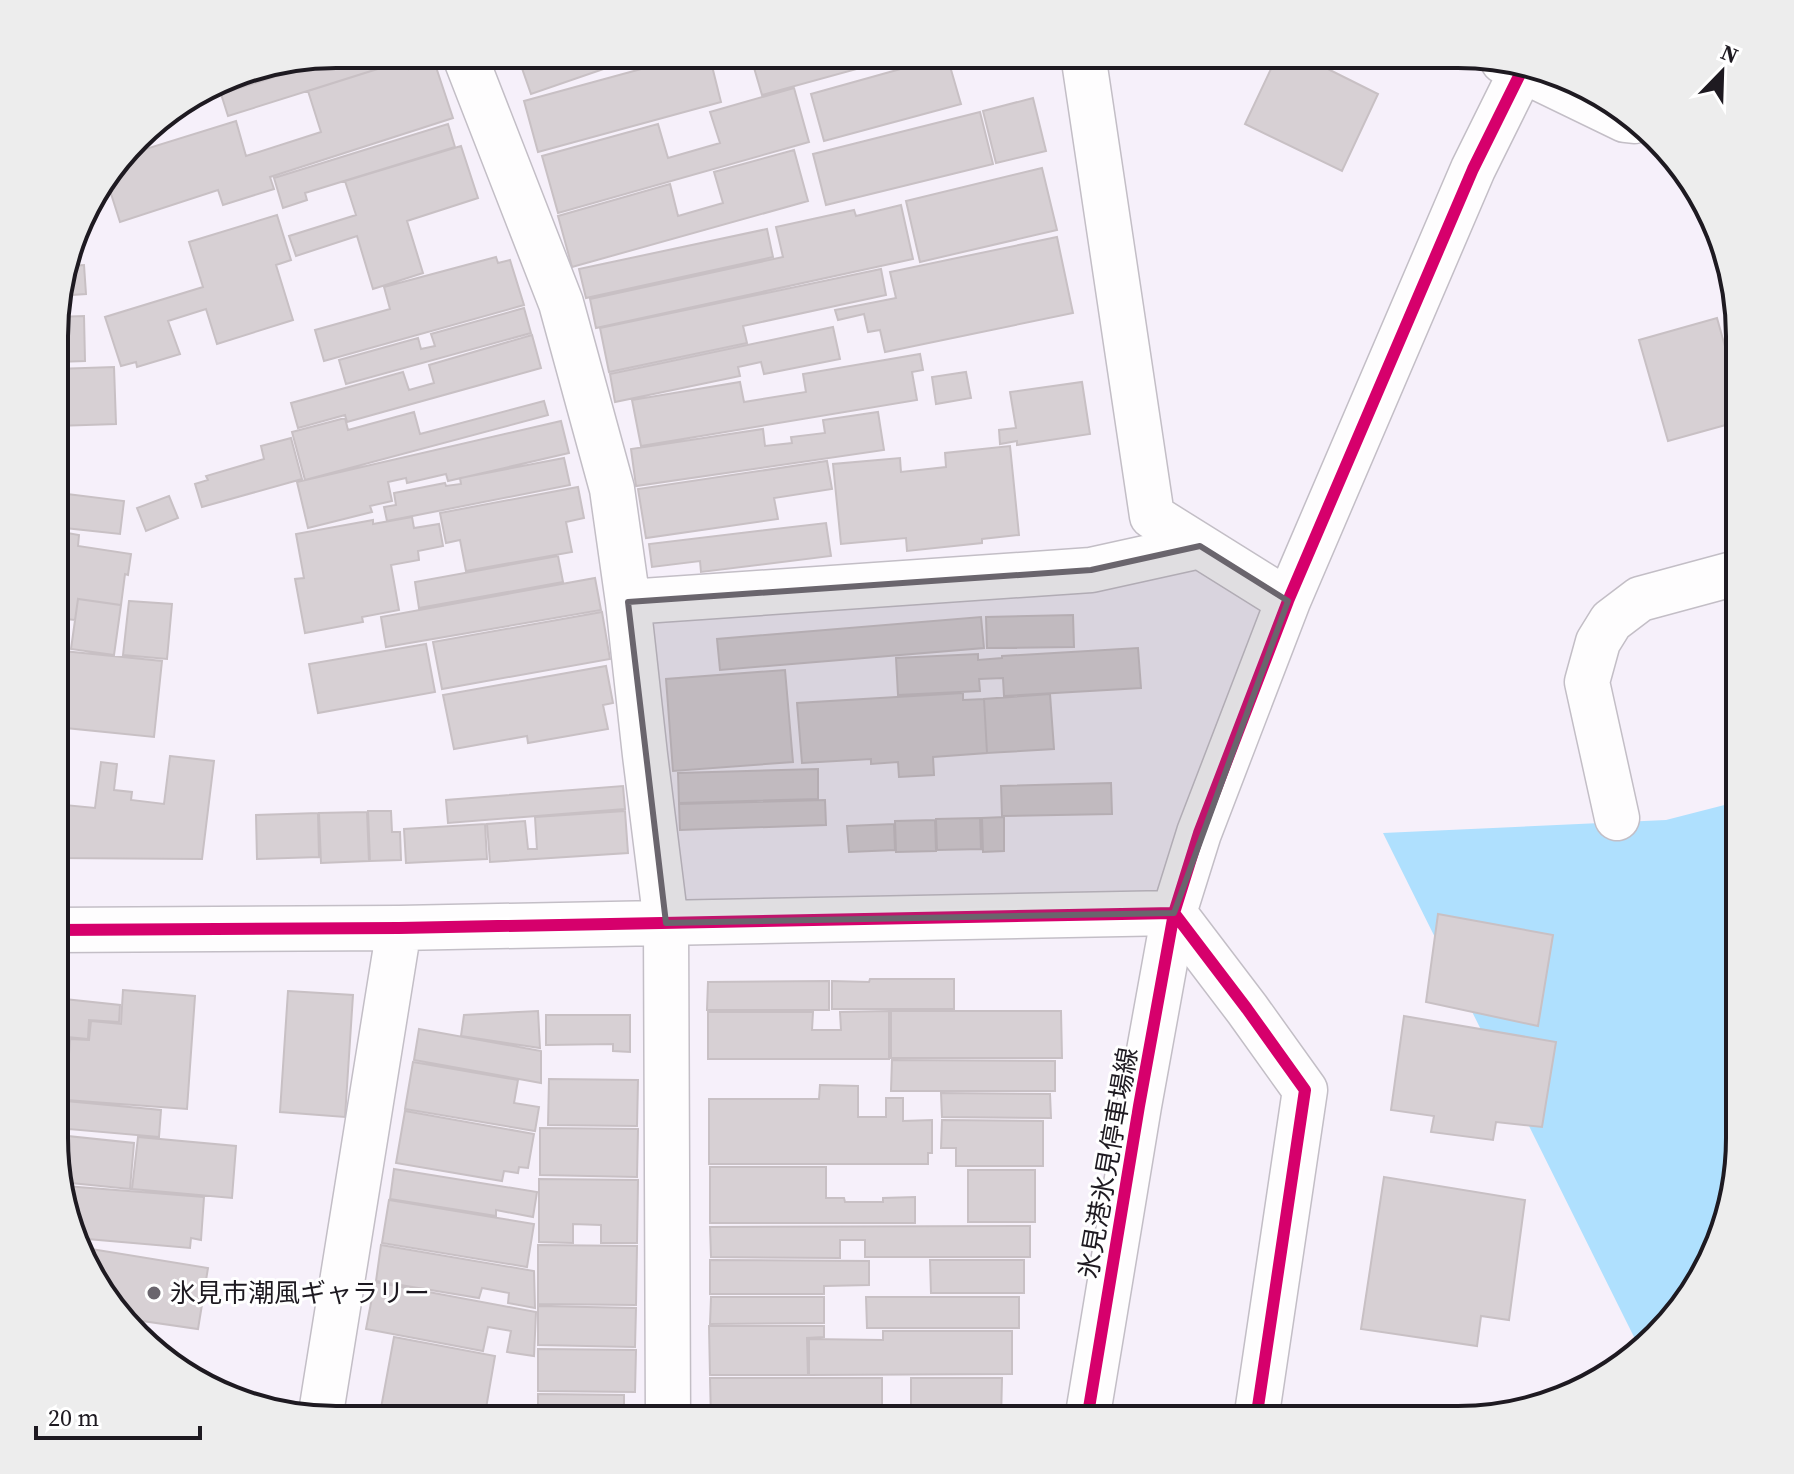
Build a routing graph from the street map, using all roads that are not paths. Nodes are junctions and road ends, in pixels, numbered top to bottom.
1 (470, 69) edge
2 (1085, 69) edge
3 (1513, 73) edge
4 (1559, 87) edge
5 (1583, 99) edge
6 (1200, 546) junction
7 (1725, 576) edge
8 (1288, 601) junction
9 (628, 602) junction
10 (1617, 818) dead end
11 (1174, 913) junction
12 (666, 923) junction
13 (399, 928) junction
14 (69, 930) edge
15 (322, 1405) edge
16 (1089, 1405) edge
17 (1258, 1405) edge
18 (668, 1406) edge

1 - 9 street
2 - 6 street
3 - 8 street, 氷見港氷見停車場線
4 - 5 street
6 - 8 street
6 - 9 street
7 - 10 street
8 - 11 street, 氷見港氷見停車場線
9 - 12 street
11 - 12 street
11 - 16 street, 氷見港氷見停車場線
11 - 17 street
12 - 13 street
12 - 18 street
13 - 14 street
13 - 15 street

